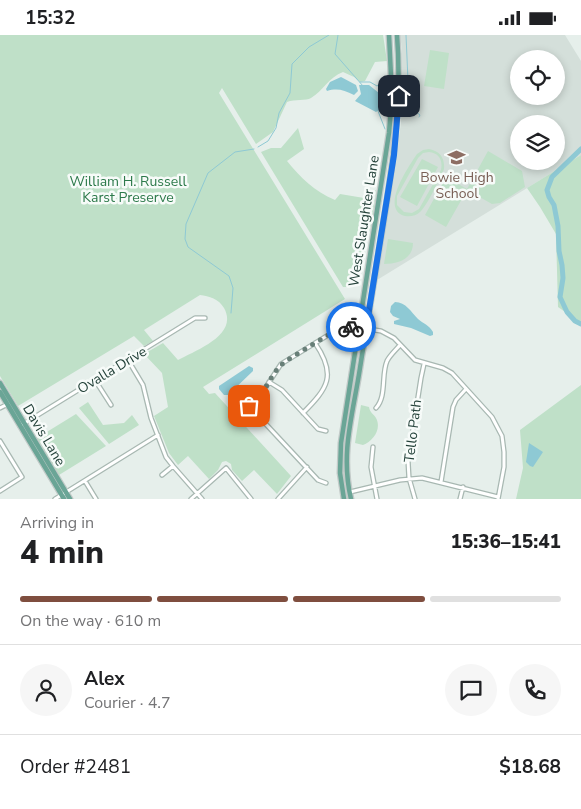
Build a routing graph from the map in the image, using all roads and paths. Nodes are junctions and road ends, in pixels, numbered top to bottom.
1 (389, 35) edge
2 (397, 35) edge
3 (389, 133) junction
4 (396, 134) junction
5 (205, 318) dead end
6 (359, 328) junction
7 (366, 329) junction
8 (315, 343) junction
9 (400, 345) junction
10 (128, 360) junction
11 (424, 364) junction
12 (95, 380) junction
13 (270, 382) junction
14 (0, 383) edge
15 (466, 389) junction
16 (0, 392) edge
17 (9, 403) junction
18 (111, 405) dead end
19 (0, 408) edge
20 (376, 408) dead end
21 (303, 413) junction
22 (22, 425) junction
23 (343, 429) junction
24 (349, 430) junction
25 (326, 431) dead end
26 (158, 435) junction
27 (0, 441) edge
28 (373, 447) dead end
29 (2, 449) edge
30 (173, 467) junction
31 (307, 467) junction
32 (162, 475) dead end
33 (409, 478) junction
34 (85, 481) junction
35 (441, 482) junction
36 (326, 483) dead end
37 (374, 486) junction
38 (463, 487) junction
39 (0, 491) edge
40 (349, 492) junction
41 (197, 493) junction
42 (64, 496) edge
43 (498, 498) edge
44 (56, 499) edge
45 (70, 499) edge
46 (96, 499) edge
47 (191, 499) edge
48 (202, 499) edge
49 (251, 499) edge
50 (278, 499) edge
51 (344, 499) edge
52 (351, 499) edge
53 (377, 499) edge
54 (414, 499) edge
55 (460, 499) edge

1 - 3 main road, West Slaughter Lane
2 - 4 main road, West Slaughter Lane
3 - 4 main road
3 - 6 main road, West Slaughter Lane
4 - 7 main road, West Slaughter Lane
5 - 10 street, Ovalla Drive
6 - 7 street
6 - 8 street
6 - 23 main road, West Slaughter Lane
7 - 9 street
7 - 24 main road, West Slaughter Lane
8 - 13 street
8 - 21 street
9 - 11 street
9 - 20 street
10 - 12 street, Ovalla Drive
10 - 26 street
11 - 15 street
11 - 33 street, Tello Path
12 - 18 street
12 - 22 street, Ovalla Drive
13 - 21 street
13 - 31 street
14 - 17 main road, Davis Lane
15 - 35 street
15 - 43 street
16 - 17 main road, Davis Lane
17 - 19 street
17 - 22 main road, Davis Lane
21 - 25 street
22 - 42 main road, Davis Lane
23 - 24 main road
23 - 51 main road, West Slaughter Lane
24 - 40 main road, West Slaughter Lane
26 - 30 street
26 - 34 street
27 - 29 street
28 - 37 street
29 - 39 street
30 - 32 street
30 - 41 street
31 - 36 street
31 - 50 street
33 - 35 street
33 - 37 street
33 - 54 street, Tello Path
34 - 42 street
34 - 46 street
35 - 38 street
37 - 40 street
37 - 53 street
38 - 43 street
38 - 55 street
40 - 52 main road, West Slaughter Lane
41 - 47 street
41 - 48 street
41 - 49 street
42 - 44 street
42 - 45 main road, Davis Lane

